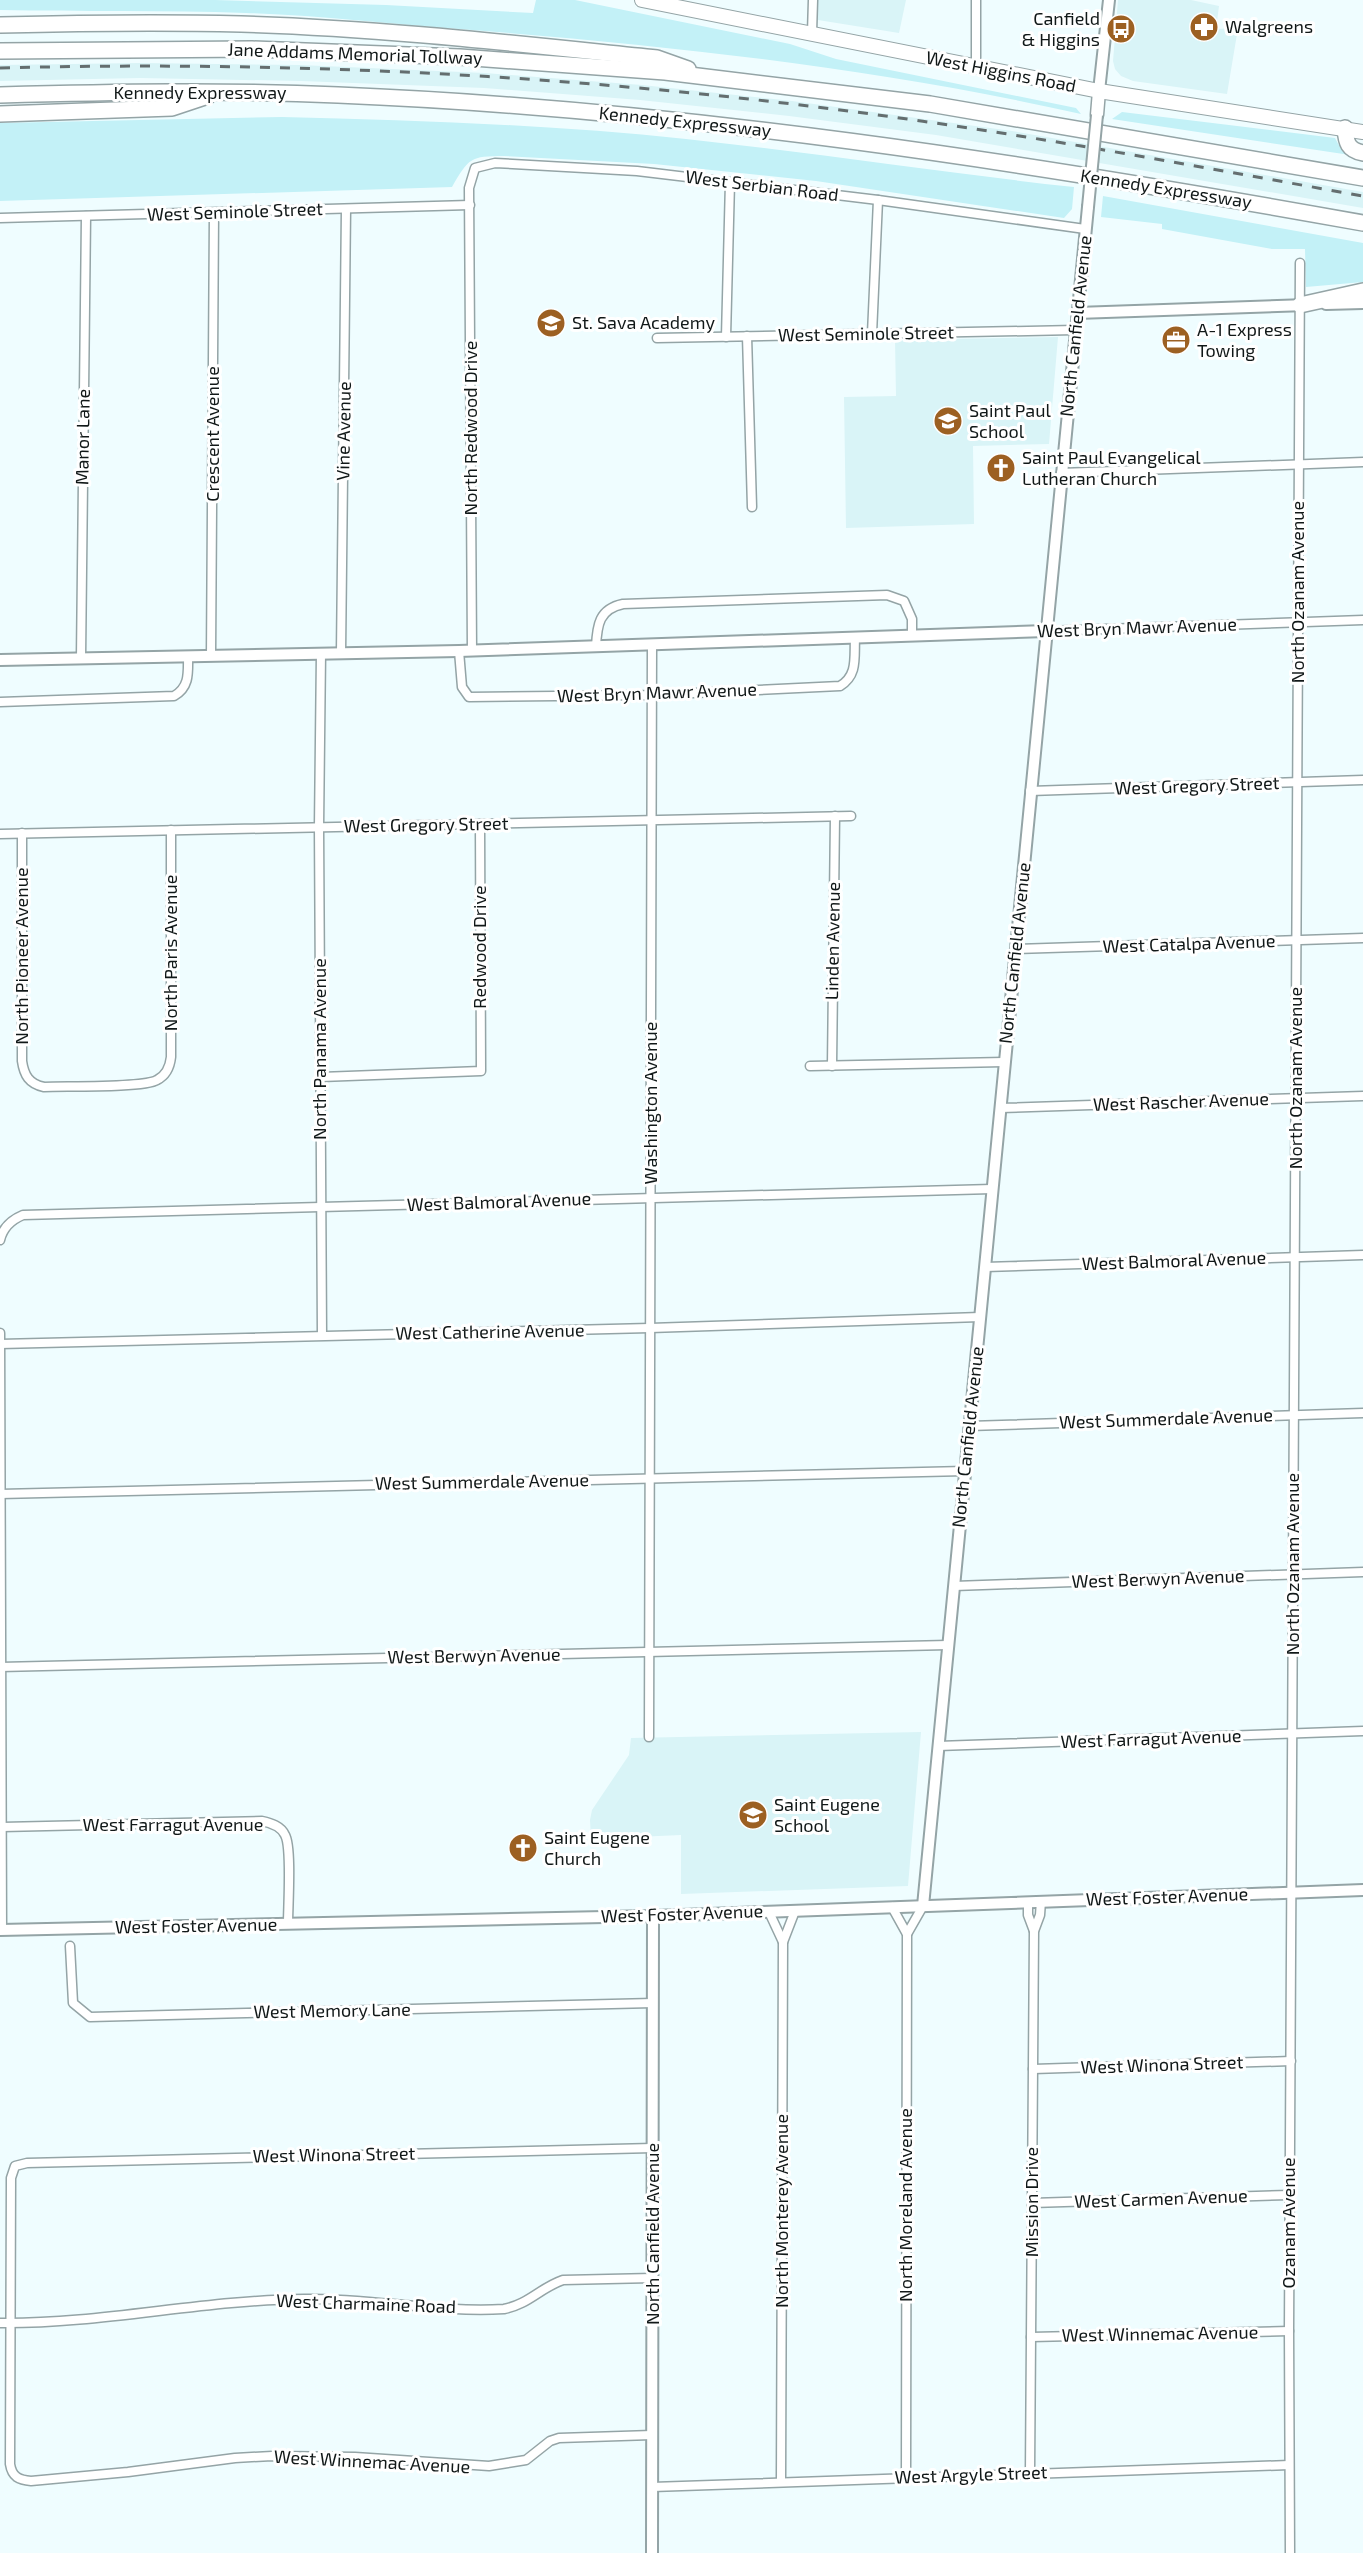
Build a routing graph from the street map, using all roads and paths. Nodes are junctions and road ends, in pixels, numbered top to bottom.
1 (642, 0) edge
2 (813, 0) edge
3 (976, 0) edge
4 (1108, 0) edge
5 (657, 2) edge
6 (0, 25) edge
7 (812, 33) junction
8 (0, 51) edge
9 (976, 68) junction
10 (710, 77) junction
11 (1099, 91) junction
12 (219, 92) junction
13 (0, 95) edge
14 (0, 114) edge
15 (1096, 115) joint
16 (1345, 128) junction
17 (1363, 132) edge
18 (1363, 153) edge
19 (1363, 178) edge
20 (730, 182) junction
21 (878, 200) junction
22 (470, 205) junction
23 (346, 209) junction
24 (214, 213) junction
25 (86, 216) junction
26 (0, 218) edge
27 (1363, 223) edge
28 (1085, 229) junction
29 (1300, 263) dead end
30 (1363, 291) edge
31 (1363, 303) edge
32 (1300, 305) junction
33 (1077, 313) junction
34 (1075, 330) junction
35 (872, 334) junction
36 (747, 336) junction
37 (726, 337) junction
38 (657, 338) dead end
39 (1363, 462) edge
40 (1299, 464) junction
41 (1061, 473) junction
42 (752, 507) dead end
43 (1363, 620) edge
44 (1298, 622) junction
45 (1046, 631) junction
46 (912, 636) junction
47 (855, 638) junction
48 (652, 645) junction
49 (596, 647) junction
50 (459, 651) junction
51 (472, 651) junction
52 (321, 653) junction
53 (340, 653) junction
54 (188, 656) junction
55 (211, 656) junction
56 (81, 658) junction
57 (0, 660) edge
58 (652, 694) junction
59 (0, 702) edge
60 (1363, 780) edge
61 (1297, 782) junction
62 (1030, 791) junction
63 (835, 816) junction
64 (851, 816) dead end
65 (652, 820) junction
66 (480, 824) junction
67 (319, 827) junction
68 (171, 830) junction
69 (22, 833) junction
70 (0, 834) edge
71 (1363, 938) edge
72 (1296, 941) junction
73 (1015, 949) junction
74 (1004, 1062) junction
75 (810, 1066) dead end
76 (832, 1066) junction
77 (321, 1077) junction
78 (27, 1078) joint
79 (1363, 1096) edge
80 (1296, 1098) junction
81 (1000, 1108) junction
82 (992, 1189) junction
83 (651, 1198) junction
84 (321, 1207) junction
85 (0, 1240) edge
86 (1363, 1255) edge
87 (1295, 1257) junction
88 (985, 1267) junction
89 (980, 1317) junction
90 (650, 1328) junction
91 (0, 1333) edge
92 (322, 1335) junction
93 (0, 1344) edge
94 (1363, 1413) edge
95 (1294, 1415) junction
96 (969, 1426) junction
97 (965, 1471) junction
98 (650, 1478) junction
99 (1, 1494) edge
100 (1363, 1572) edge
101 (1293, 1574) junction
102 (954, 1586) junction
103 (948, 1645) junction
104 (650, 1651) junction
105 (1, 1667) edge
106 (1363, 1731) edge
107 (1293, 1733) junction
108 (649, 1737) dead end
109 (938, 1746) junction
110 (2, 1827) junction
111 (1363, 1890) edge
112 (1292, 1892) junction
113 (1041, 1901) junction
114 (1028, 1902) junction
115 (923, 1906) junction
116 (892, 1907) junction
117 (795, 1911) junction
118 (769, 1912) junction
119 (653, 1916) junction
120 (288, 1924) junction
121 (1, 1930) edge
122 (1034, 1931) junction
123 (907, 1934) junction
124 (783, 1942) junction
125 (70, 1946) dead end
126 (653, 2003) junction
127 (1291, 2061) junction
128 (1033, 2069) junction
129 (653, 2148) junction
130 (1289, 2195) junction
131 (1032, 2203) junction
132 (653, 2278) junction
133 (0, 2323) edge
134 (11, 2323) junction
135 (1289, 2331) junction
136 (1031, 2337) junction
137 (652, 2435) junction
138 (1289, 2465) junction
139 (1030, 2473) junction
140 (906, 2477) junction
141 (781, 2481) junction
142 (652, 2487) junction
143 (652, 2553) edge
144 (1290, 2553) edge

1 - 5 main road, West Higgins Road
2 - 7 street
3 - 9 street
4 - 11 street, North Canfield Avenue
5 - 7 main road, West Higgins Road
6 - 10 highway
7 - 9 main road, West Higgins Road
8 - 10 highway, Jane Addams Memorial Tollway
9 - 11 main road, West Higgins Road
10 - 19 highway
11 - 15 main road, North Canfield Avenue
11 - 16 main road, West Higgins Road
12 - 13 highway, Kennedy Expressway
12 - 14 highway
12 - 27 highway, Kennedy Expressway
15 - 28 street, North Canfield Avenue, bridge
16 - 17 main road, West Higgins Road
16 - 18 highway
20 - 21 street, West Serbian Road
20 - 22 street, West Serbian Road
20 - 37 street
21 - 28 street, West Serbian Road
21 - 35 street
22 - 23 street, West Seminole Street
22 - 51 street, North Redwood Drive
23 - 24 street, West Seminole Street
23 - 53 street, Vine Avenue
24 - 25 street, West Seminole Street
24 - 55 street, Crescent Avenue
25 - 26 street, West Seminole Street
25 - 56 street, Manor Lane
28 - 33 street, North Canfield Avenue
29 - 32 street, North Ozanam Avenue
30 - 32 highway
31 - 32 street
32 - 33 street
32 - 40 street, North Ozanam Avenue
33 - 34 street, North Canfield Avenue
34 - 35 street, West Seminole Street
34 - 41 street, North Canfield Avenue
35 - 36 street, West Seminole Street
36 - 37 street, West Seminole Street
36 - 42 street
37 - 38 street, West Seminole Street
39 - 40 street
40 - 41 street
40 - 44 street, North Ozanam Avenue
41 - 45 street, North Canfield Avenue
43 - 44 street, West Bryn Mawr Avenue
44 - 45 street, West Bryn Mawr Avenue
44 - 61 street, North Ozanam Avenue
45 - 46 street, West Bryn Mawr Avenue
45 - 62 street, North Canfield Avenue
46 - 47 street, West Bryn Mawr Avenue
46 - 49 street
47 - 48 street, West Bryn Mawr Avenue
47 - 58 street, West Bryn Mawr Avenue
48 - 49 street, West Bryn Mawr Avenue
48 - 58 street, Washington Avenue
49 - 51 street, West Bryn Mawr Avenue
50 - 51 street, West Bryn Mawr Avenue
50 - 53 street, West Bryn Mawr Avenue
50 - 58 street, West Bryn Mawr Avenue
52 - 53 street, West Bryn Mawr Avenue
52 - 55 street, West Bryn Mawr Avenue
52 - 67 street, North Panama Avenue
54 - 55 street, West Bryn Mawr Avenue
54 - 56 street, West Bryn Mawr Avenue
54 - 59 street
56 - 57 street, West Bryn Mawr Avenue
58 - 65 street, Washington Avenue
60 - 61 street, West Gregory Street
61 - 62 street, West Gregory Street
61 - 72 street, North Ozanam Avenue
62 - 73 street, North Canfield Avenue
63 - 64 street, West Gregory Street
63 - 65 street, West Gregory Street
63 - 76 street, Linden Avenue
65 - 66 street, West Gregory Street
65 - 83 street, Washington Avenue
66 - 67 street, West Gregory Street
66 - 77 street, Redwood Drive
67 - 68 street, West Gregory Street
67 - 77 street, North Panama Avenue
68 - 69 street, West Gregory Street
68 - 78 street, North Paris Avenue
69 - 70 street, West Gregory Street
69 - 78 street, North Pioneer Avenue
71 - 72 street, West Catalpa Avenue
72 - 73 street, West Catalpa Avenue
72 - 80 street, North Ozanam Avenue
73 - 74 street, North Canfield Avenue
74 - 76 street
74 - 81 street, North Canfield Avenue
75 - 76 street
77 - 84 street, North Panama Avenue
79 - 80 street, West Rascher Avenue
80 - 81 street, West Rascher Avenue
80 - 87 street, North Ozanam Avenue
81 - 82 street, North Canfield Avenue
82 - 83 street, West Balmoral Avenue
82 - 88 street, North Canfield Avenue
83 - 84 street, West Balmoral Avenue
83 - 90 street, Washington Avenue
84 - 85 street, West Balmoral Avenue
84 - 92 street, North Panama Avenue
86 - 87 street, West Balmoral Avenue
87 - 88 street, West Balmoral Avenue
87 - 95 street, North Ozanam Avenue
88 - 89 street, North Canfield Avenue
89 - 90 street, West Catherine Avenue
89 - 96 street, North Canfield Avenue
90 - 92 street, West Catherine Avenue
90 - 98 street, Washington Avenue
91 - 93 street
92 - 93 street, West Catherine Avenue
93 - 99 street
94 - 95 street, West Summerdale Avenue
95 - 96 street, West Summerdale Avenue
95 - 101 street, North Ozanam Avenue
96 - 97 street, North Canfield Avenue
97 - 98 street, West Summerdale Avenue
97 - 102 street, North Canfield Avenue
98 - 99 street, West Summerdale Avenue
98 - 104 street, Washington Avenue
99 - 105 street
100 - 101 street, West Berwyn Avenue
101 - 102 street, West Berwyn Avenue
101 - 107 street, North Ozanam Avenue
102 - 103 street, North Canfield Avenue
103 - 104 street, West Berwyn Avenue
103 - 109 street, North Canfield Avenue
104 - 105 street, West Berwyn Avenue
104 - 108 street, Washington Avenue
105 - 110 street
106 - 107 street, West Farragut Avenue
107 - 109 street, West Farragut Avenue
107 - 112 street, North Ozanam Avenue
109 - 115 street, North Canfield Avenue
110 - 120 street, West Farragut Avenue
110 - 121 street
111 - 112 street, West Foster Avenue
112 - 113 street, West Foster Avenue
112 - 127 street, Ozanam Avenue
113 - 114 street, West Foster Avenue
113 - 122 street, Mission Drive
114 - 115 street, West Foster Avenue
114 - 122 street, Mission Drive
115 - 116 street, West Foster Avenue
115 - 123 street, North Moreland Avenue
116 - 117 street, West Foster Avenue
116 - 123 street, North Moreland Avenue
117 - 118 street, West Foster Avenue
117 - 124 street, North Monterey Avenue
118 - 119 street, West Foster Avenue
118 - 124 street, North Monterey Avenue
119 - 120 street, West Foster Avenue
119 - 126 street, North Canfield Avenue
120 - 121 street, West Foster Avenue
122 - 128 street, Mission Drive
123 - 140 street, North Moreland Avenue
124 - 141 street, North Monterey Avenue
125 - 126 street, West Memory Lane
126 - 129 street, North Canfield Avenue
127 - 128 street, West Winona Street
127 - 130 street, Ozanam Avenue
128 - 131 street, Mission Drive
129 - 132 street, North Canfield Avenue
129 - 134 street, West Winona Street
130 - 131 street, West Carmen Avenue
130 - 135 street, Ozanam Avenue
131 - 136 street, Mission Drive
132 - 134 street, West Charmaine Road
132 - 137 street, North Canfield Avenue
133 - 134 street, West Charmaine Road
134 - 137 street, West Winnemac Avenue
135 - 136 street, West Winnemac Avenue
135 - 138 street, Ozanam Avenue
136 - 139 street, Mission Drive
137 - 142 street, North Canfield Avenue
138 - 139 street, West Argyle Street
138 - 144 street, Ozanam Avenue
139 - 140 street, West Argyle Street
140 - 141 street, West Argyle Street
141 - 142 street, West Argyle Street
142 - 143 street, North Canfield Avenue

